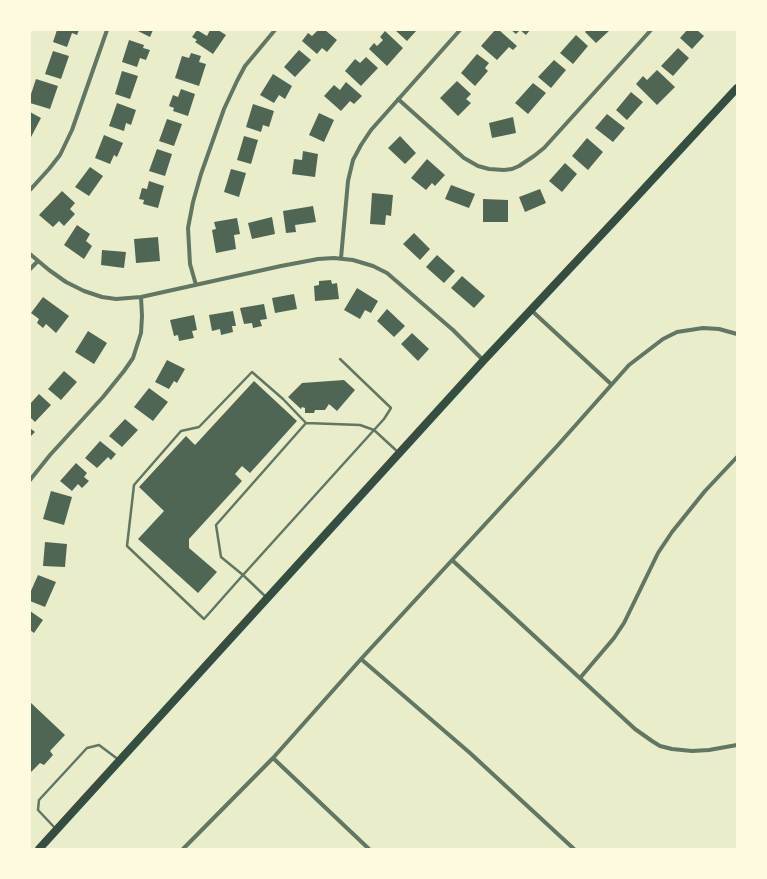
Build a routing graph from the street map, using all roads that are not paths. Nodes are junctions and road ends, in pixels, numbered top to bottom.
1 (107, 30) edge
2 (275, 30) edge
3 (460, 30) edge
4 (651, 30) edge
5 (737, 88) edge
6 (398, 99) junction
7 (30, 190) edge
8 (30, 254) edge
9 (341, 258) junction
10 (38, 261) junction
11 (30, 269) edge
12 (196, 285) junction
13 (141, 297) junction
14 (531, 310) junction
15 (737, 334) edge
16 (340, 359) dead end
17 (484, 360) junction
18 (611, 384) junction
19 (306, 423) junction
20 (374, 430) junction
21 (399, 453) junction
22 (737, 457) edge
23 (30, 480) edge
24 (452, 560) junction
25 (243, 575) junction
26 (268, 598) junction
27 (361, 659) junction
28 (580, 678) junction
29 (737, 745) edge
30 (273, 758) junction
31 (120, 761) junction
32 (57, 830) junction
33 (39, 849) edge
34 (183, 849) edge
35 (369, 849) edge
36 (574, 849) edge

1 - 7 street
2 - 12 street
3 - 6 street
4 - 6 street
5 - 14 main road
6 - 9 street
8 - 10 street
9 - 12 street
9 - 17 street
10 - 11 street
10 - 13 street
12 - 13 street
13 - 23 street
14 - 17 main road
14 - 18 street
15 - 18 street
16 - 20 lane
17 - 21 main road
18 - 24 street
19 - 20 lane
19 - 25 lane
19 - 25 lane
20 - 21 lane
20 - 25 lane
21 - 26 main road
22 - 28 street
24 - 27 street
24 - 28 street
25 - 26 lane
26 - 31 main road
27 - 30 street
27 - 36 street
28 - 29 street
30 - 34 street
30 - 35 street
31 - 32 main road
31 - 32 lane
32 - 33 main road

